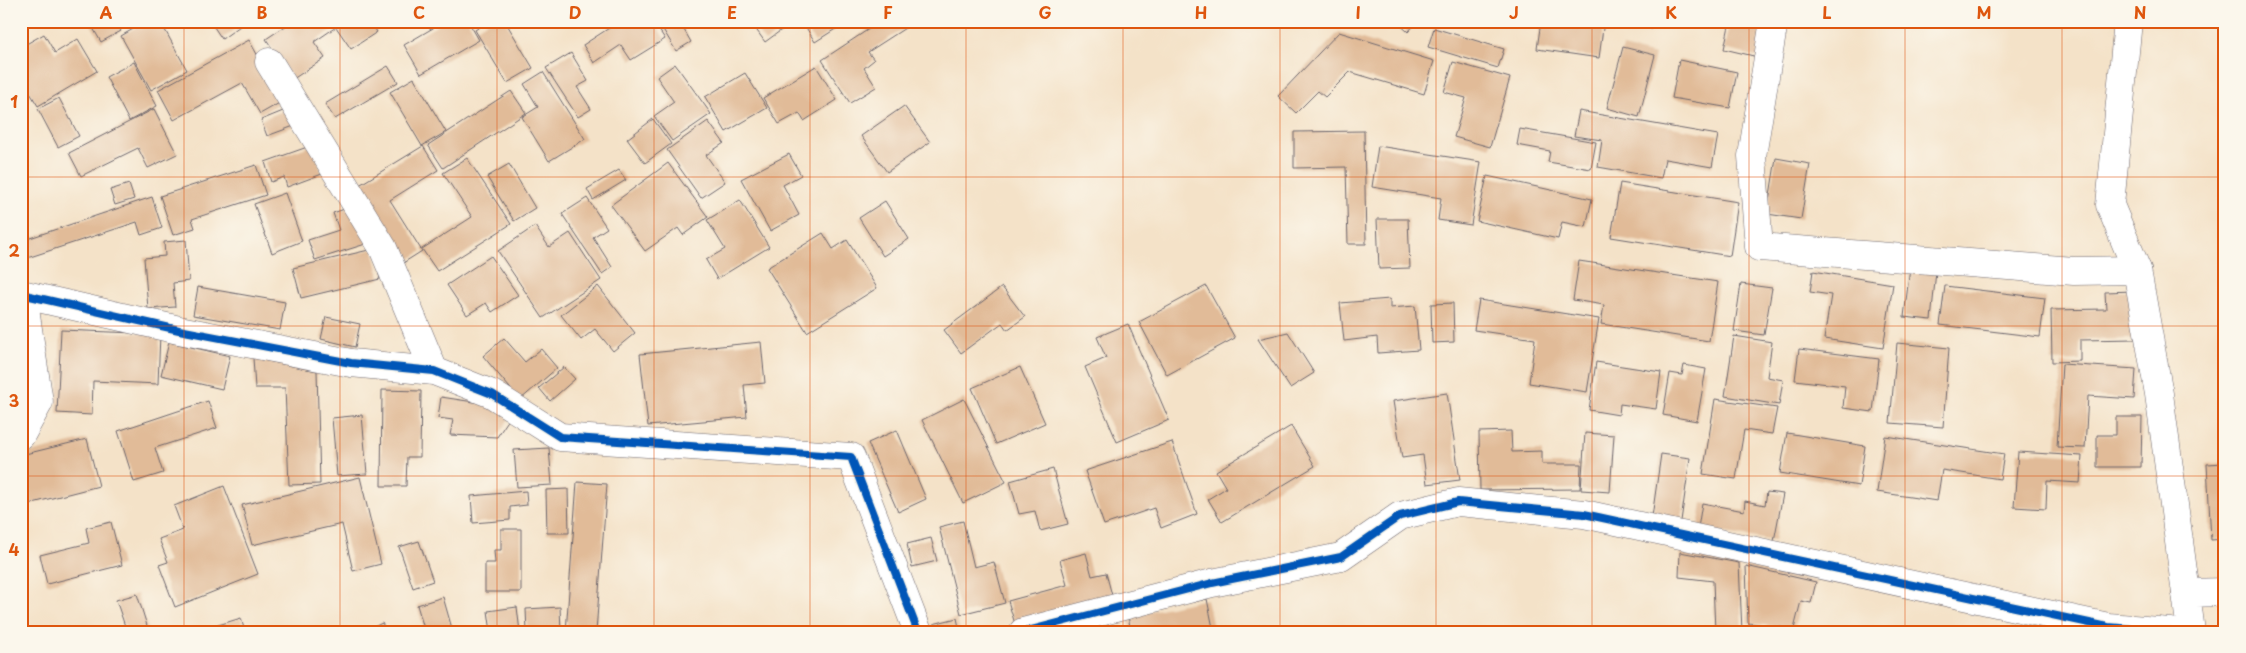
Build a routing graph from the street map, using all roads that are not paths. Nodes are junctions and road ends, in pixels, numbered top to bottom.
1 (1774, 21) edge
2 (2128, 21) edge
3 (269, 62) dead end
4 (2137, 270) junction
5 (22, 295) edge
6 (434, 371) junction
7 (21, 435) edge
8 (2225, 592) edge
9 (2186, 593) junction
10 (918, 632) edge
11 (1023, 632) edge
12 (2170, 632) edge
13 (2190, 632) edge

1 - 4 street
2 - 4 street
3 - 6 street
4 - 9 street
5 - 6 street
5 - 7 street
6 - 10 street
8 - 9 street
9 - 13 street
11 - 12 street

